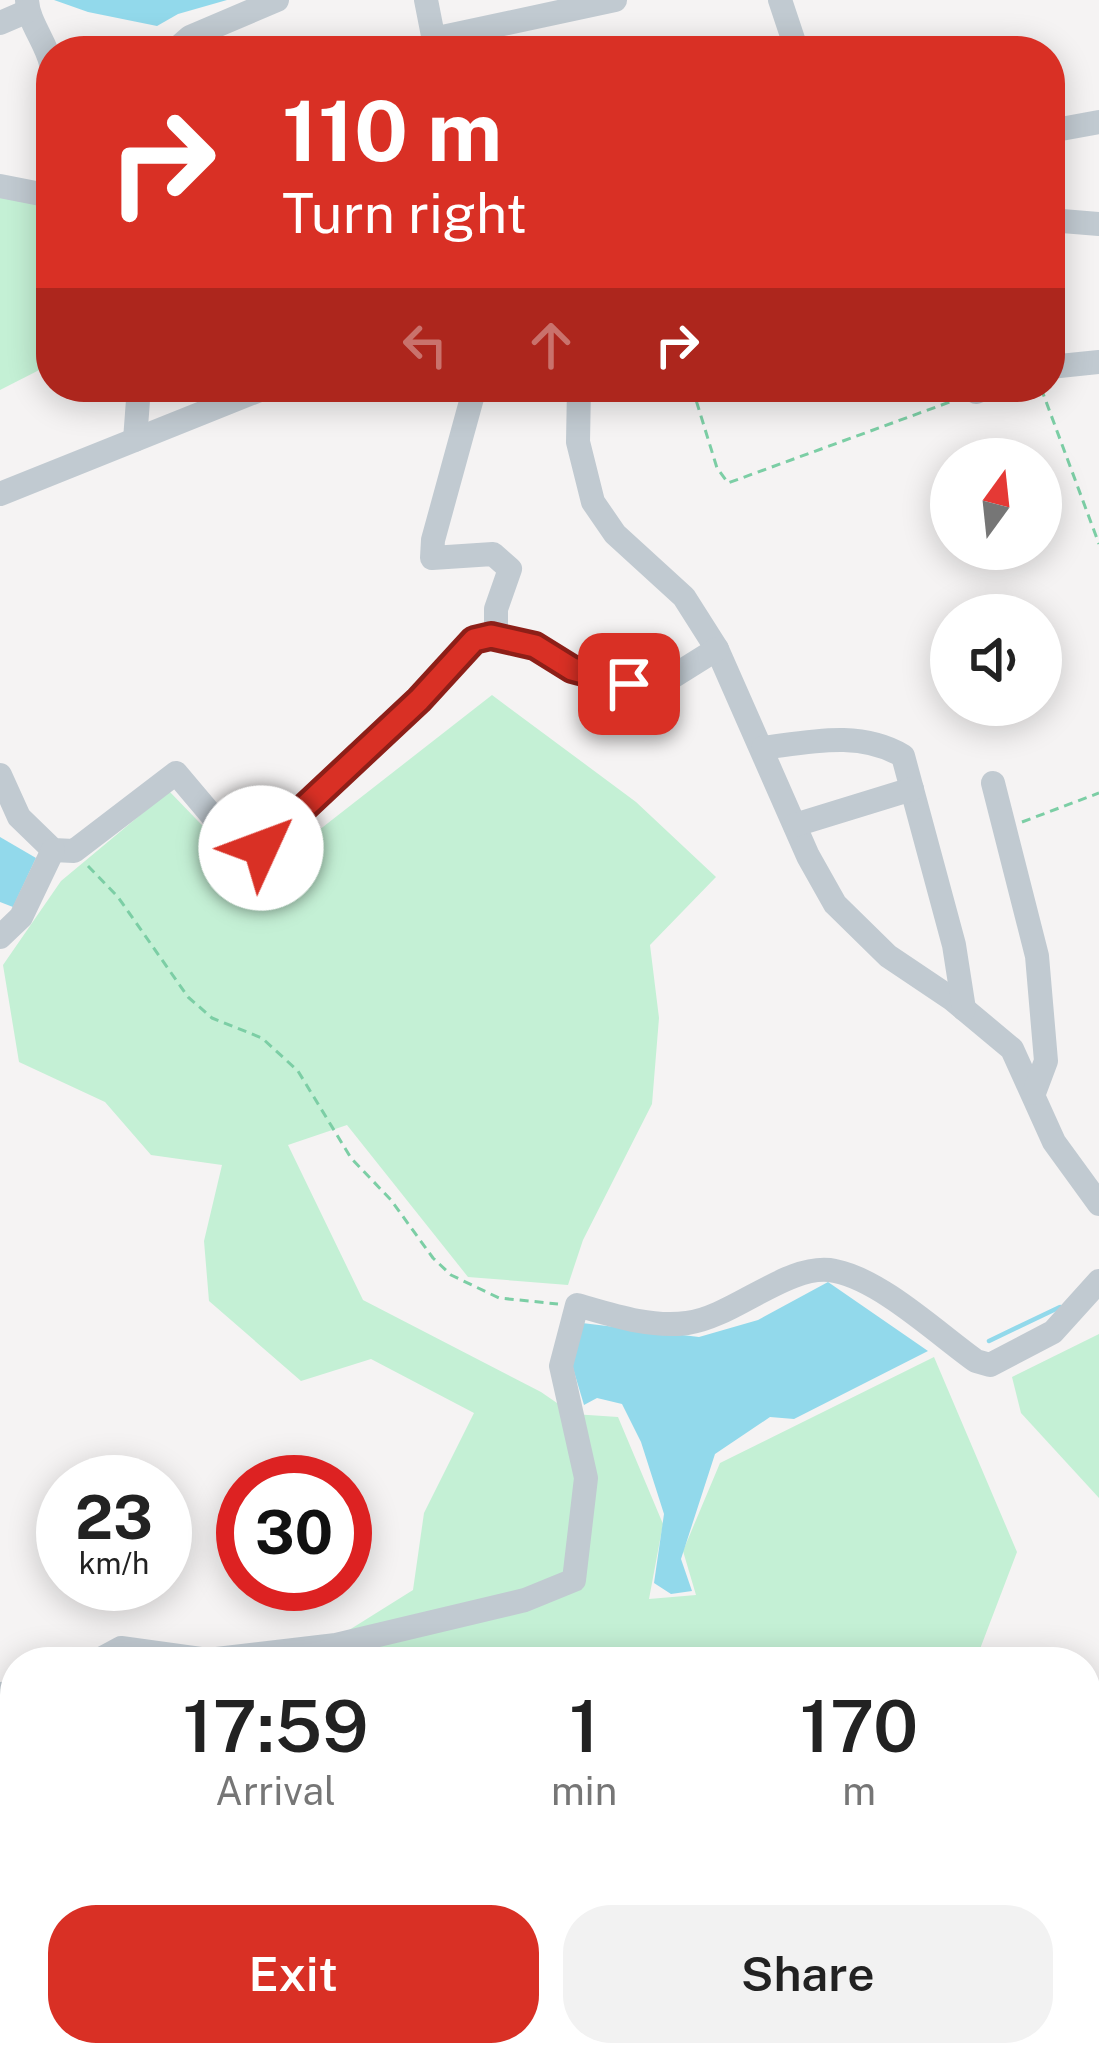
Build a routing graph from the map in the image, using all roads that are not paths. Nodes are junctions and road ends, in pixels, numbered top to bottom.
1 (278, 0) edge
2 (426, 0) edge
3 (615, 0) edge
4 (780, 0) edge
5 (27, 6) edge
6 (0, 23) edge
7 (43, 36) edge
8 (195, 36) edge
9 (433, 36) edge
10 (471, 36) edge
11 (792, 36) edge
12 (1099, 122) edge
13 (1065, 128) edge
14 (0, 186) edge
15 (36, 193) edge
16 (1065, 221) edge
17 (1099, 224) edge
18 (1099, 362) edge
19 (1065, 365) edge
20 (138, 402) edge
21 (230, 402) edge
22 (471, 402) edge
23 (579, 402) edge
24 (135, 440) junction
25 (0, 494) edge
26 (496, 637) junction
27 (717, 649) junction
28 (763, 748) junction
29 (0, 775) edge
30 (993, 783) dead end
31 (912, 789) junction
32 (795, 825) junction
33 (64, 851) junction
34 (0, 937) edge
35 (964, 1009) junction
36 (1034, 1093) junction
37 (1099, 1204) edge
38 (1099, 1281) edge
39 (319, 1647) edge

1 - 8 street
2 - 9 street
3 - 10 street
4 - 11 street
5 - 6 street
5 - 7 street
12 - 13 street
14 - 15 street
16 - 17 street
18 - 19 street
20 - 24 street
21 - 24 street
22 - 26 street
23 - 27 street
24 - 25 street
26 - 27 street
26 - 33 street
27 - 28 street
28 - 31 street
28 - 32 street
29 - 33 street
30 - 36 street
31 - 32 street
31 - 35 street
32 - 35 street
33 - 34 street
35 - 36 street
36 - 37 street
38 - 39 street

